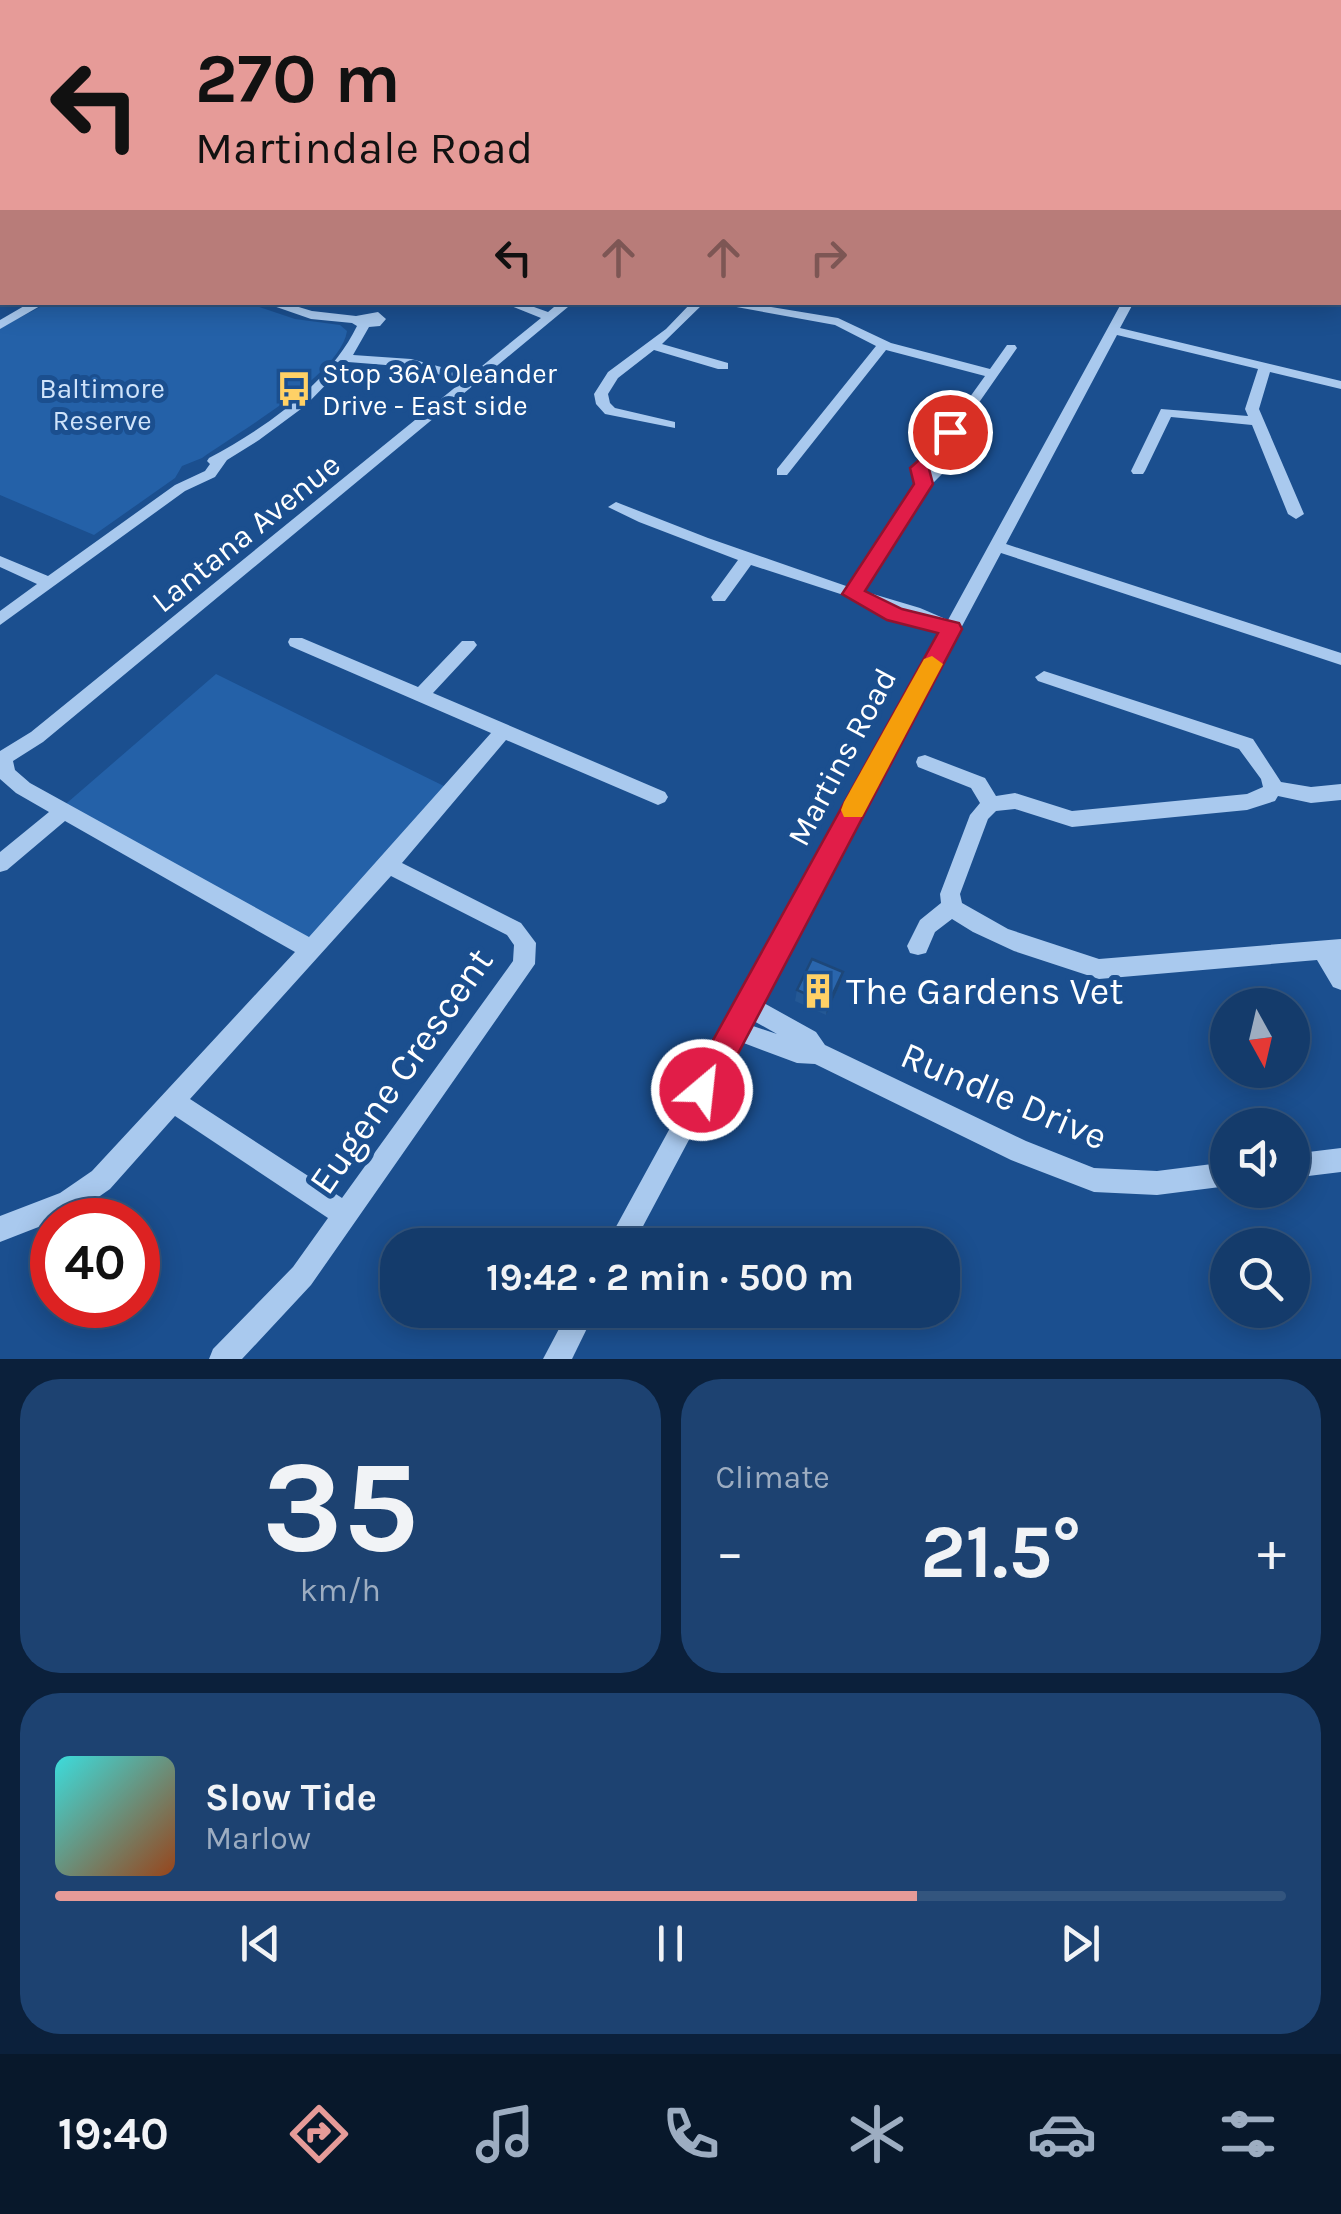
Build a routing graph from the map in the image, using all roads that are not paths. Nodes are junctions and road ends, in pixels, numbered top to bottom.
1 (36, 305) edge
2 (278, 305) edge
3 (516, 305) edge
4 (565, 305) edge
5 (696, 305) edge
6 (733, 305) edge
7 (1126, 305) edge
8 (0, 312) edge
9 (371, 314) edge
10 (14, 317) junction
11 (551, 317) junction
12 (0, 325) edge
13 (1113, 330) junction
14 (884, 344) junction
15 (654, 346) junction
16 (1011, 348) dead end
17 (347, 358) junction
18 (723, 366) dead end
19 (1265, 367) junction
20 (994, 374) junction
21 (474, 380) junction
22 (1341, 385) edge
23 (1256, 421) junction
24 (670, 425) dead end
25 (1138, 471) dead end
26 (782, 472) dead end
27 (616, 507) dead end
28 (1296, 514) dead end
29 (996, 546) junction
30 (748, 558) junction
31 (0, 561) edge
32 (49, 583) junction
33 (853, 594) junction
34 (718, 597) dead end
35 (0, 619) edge
36 (952, 629) junction
37 (296, 642) dead end
38 (468, 645) dead end
39 (1341, 659) edge
40 (1044, 676) dead end
41 (421, 696) junction
42 (503, 731) junction
43 (2, 759) edge
44 (925, 762) dead end
45 (1272, 788) junction
46 (1341, 792) edge
47 (658, 797) dead end
48 (991, 804) junction
49 (64, 811) junction
50 (0, 864) edge
51 (388, 865) junction
52 (952, 906) junction
53 (918, 946) dead end
54 (1332, 949) edge
55 (310, 950) junction
56 (1341, 980) edge
57 (748, 1006) junction
58 (735, 1030) junction
59 (816, 1053) junction
60 (175, 1103) junction
61 (1341, 1160) edge
62 (1310, 1164) edge
63 (1210, 1176) edge
64 (346, 1214) junction
65 (628, 1228) edge
66 (0, 1229) edge
67 (574, 1328) edge
68 (223, 1359) edge
69 (557, 1359) edge

1 - 10 street
2 - 9 street
3 - 11 street
4 - 11 street, Lantana Avenue
5 - 15 street
6 - 14 street
7 - 13 street, Martins Road
8 - 10 street
9 - 17 street
10 - 12 street
11 - 21 street, Lantana Avenue
13 - 19 street
13 - 29 street, Martins Road
14 - 20 street
14 - 26 street
15 - 18 street
15 - 24 street
16 - 20 street
17 - 21 street
17 - 32 street
19 - 22 street
19 - 23 street
20 - 33 street
21 - 43 street, Lantana Avenue
23 - 25 street
23 - 28 street
27 - 30 street
29 - 36 street, Martins Road
29 - 39 street
30 - 33 street
30 - 34 street
31 - 32 street
32 - 35 street
33 - 36 street
36 - 57 street, Martins Road
37 - 41 street
38 - 41 street
40 - 45 street
41 - 42 street
42 - 47 street
42 - 51 street
43 - 49 street
44 - 48 street
45 - 46 street
45 - 48 street
48 - 52 street
49 - 50 street
49 - 55 street
51 - 55 street
51 - 64 street, Eugene Crescent
52 - 53 street
52 - 54 street
54 - 56 street
55 - 60 street
57 - 58 street, Martins Road
57 - 59 street, Rundle Drive
58 - 59 street, Rundle Drive
58 - 65 street, Martins Road
59 - 63 street, Rundle Drive
60 - 64 street
60 - 66 street
61 - 62 street
64 - 68 street, Eugene Crescent
67 - 69 street

